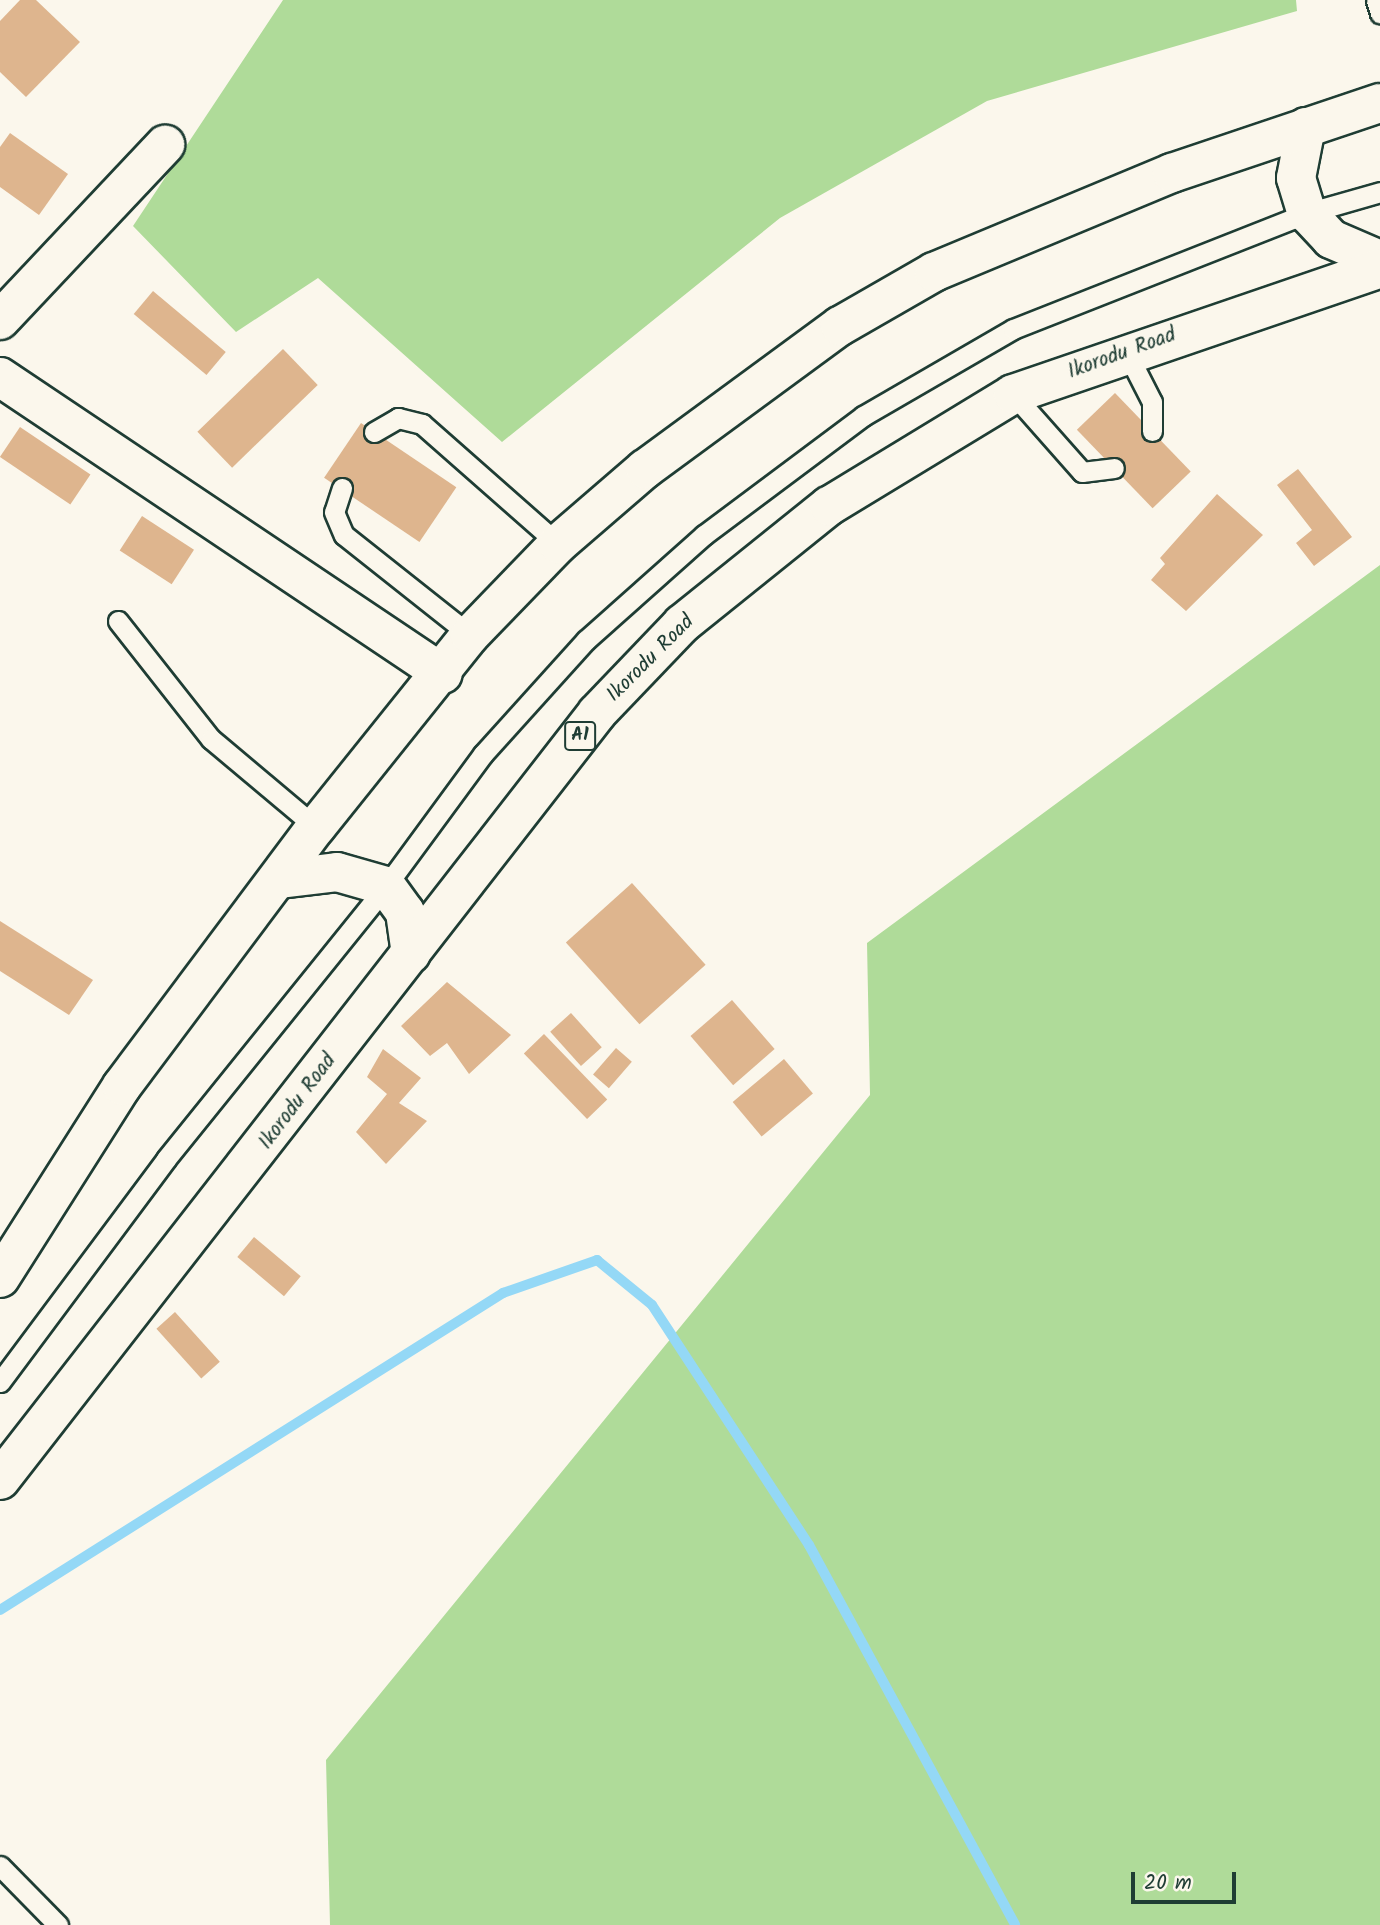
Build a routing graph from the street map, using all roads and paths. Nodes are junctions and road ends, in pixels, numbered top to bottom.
1 (1376, 0) edge
2 (1380, 13) edge
3 (1380, 103) edge
4 (1306, 127) junction
5 (165, 145) dead end
6 (1380, 192) edge
7 (1307, 213) junction
8 (1380, 260) edge
9 (1380, 268) edge
10 (0, 320) edge
11 (1126, 351) junction
12 (0, 377) edge
13 (1013, 394) junction
14 (1152, 430) dead end
15 (374, 432) dead end
16 (1114, 468) dead end
17 (342, 488) dead end
18 (558, 544) junction
19 (118, 621) dead end
20 (470, 635) junction
21 (443, 674) junction
22 (316, 827) junction
23 (280, 879) junction
24 (386, 886) junction
25 (411, 954) junction
26 (0, 1278) edge
27 (0, 1382) edge
28 (0, 1480) edge
29 (0, 1866) edge
30 (58, 1925) edge

1 - 2 lane
3 - 4 main road
4 - 7 main road
4 - 18 main road
5 - 10 main road
6 - 7 lane
7 - 8 main road
7 - 24 lane
9 - 11 main road, Ikorodu Road / A1
11 - 13 main road, Ikorodu Road / A1
11 - 14 lane
12 - 21 main road
13 - 16 lane
13 - 25 main road, Ikorodu Road / A1
15 - 18 lane
17 - 20 lane
18 - 20 main road
19 - 22 lane
20 - 21 main road
21 - 22 main road
22 - 23 main road
23 - 24 main road
23 - 26 main road
24 - 25 main road
24 - 27 lane
25 - 28 main road, Ikorodu Road / A1
29 - 30 lane

